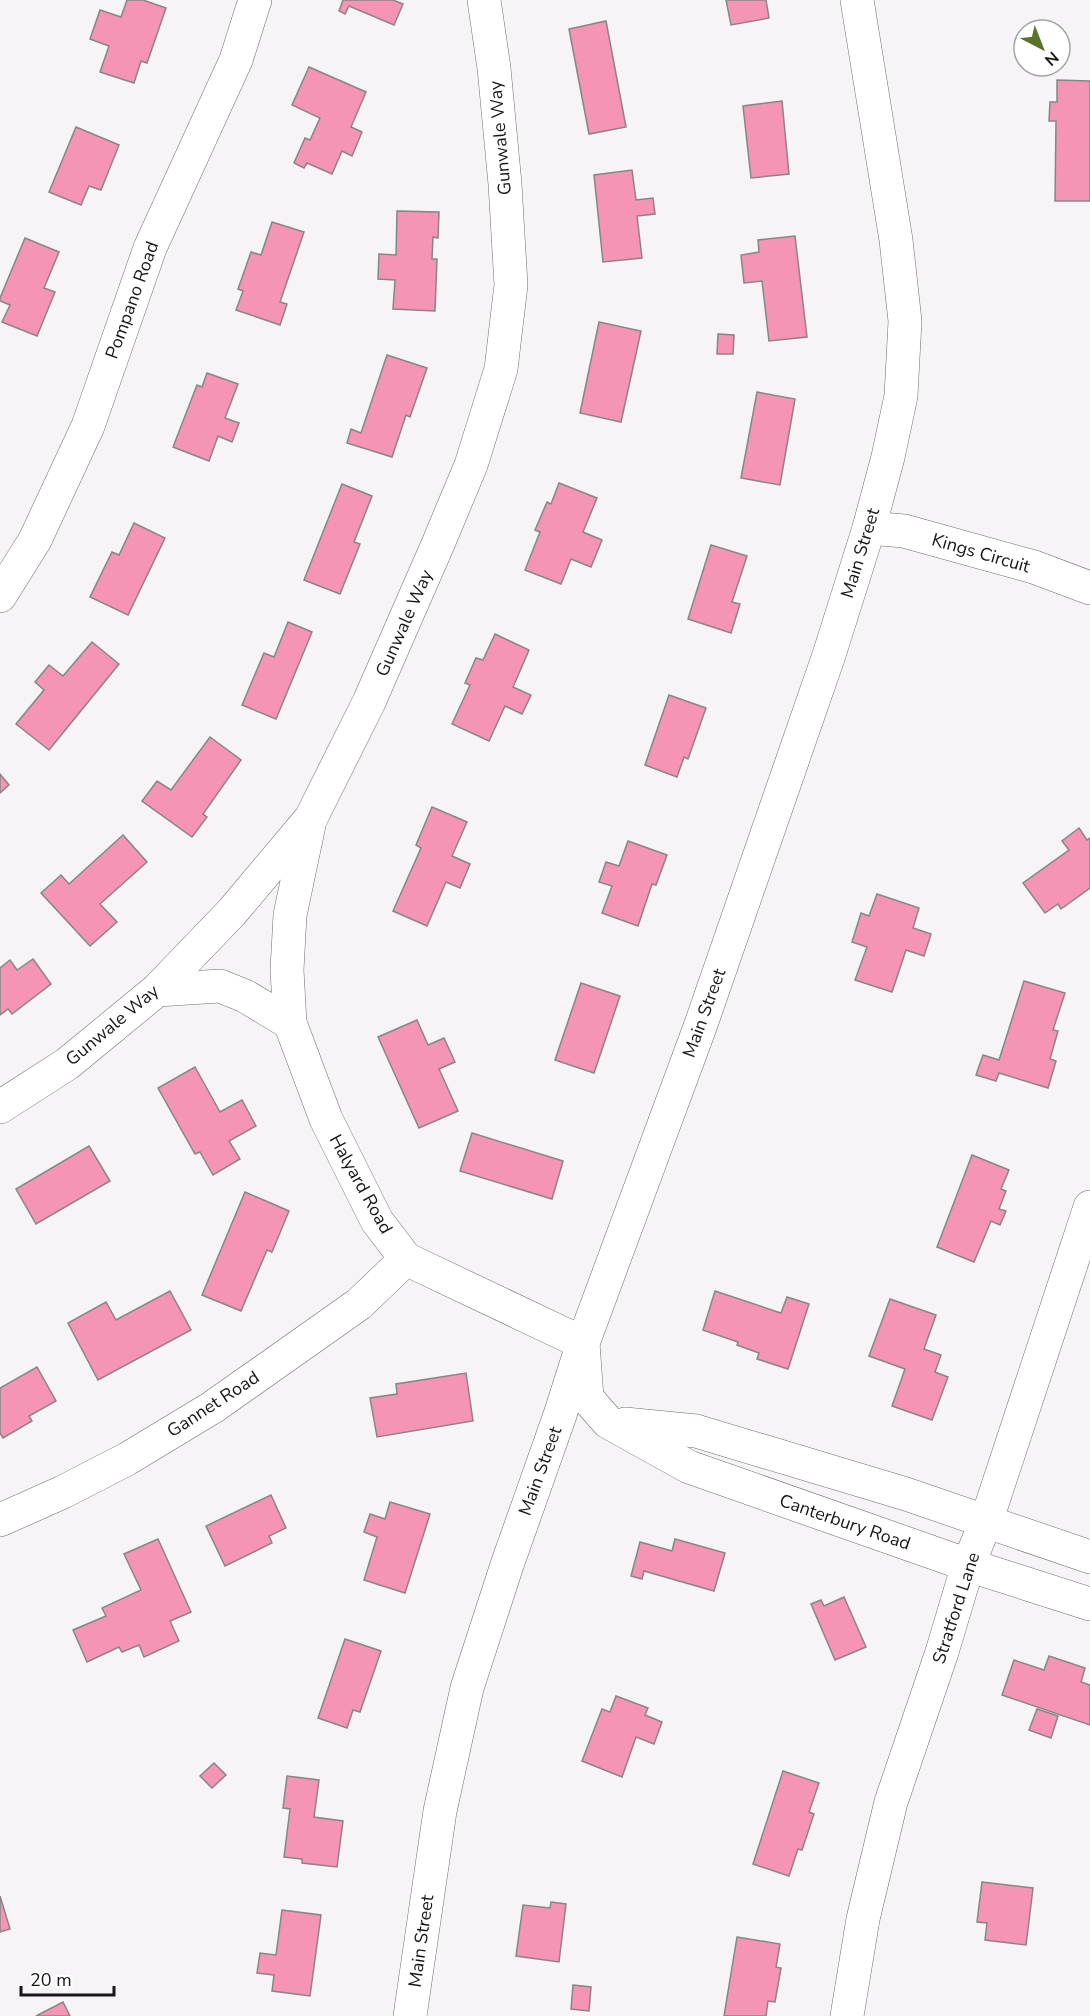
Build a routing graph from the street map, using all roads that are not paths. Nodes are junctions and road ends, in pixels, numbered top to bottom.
1 (255, 0) edge
2 (484, 0) edge
3 (857, 0) edge
4 (869, 528) junction
5 (1090, 588) edge
6 (0, 596) edge
7 (311, 818) junction
8 (157, 990) junction
9 (290, 1023) junction
10 (0, 1107) edge
11 (1090, 1207) edge
12 (406, 1259) junction
13 (583, 1343) junction
14 (608, 1422) junction
15 (0, 1520) edge
16 (986, 1522) junction
17 (1090, 1557) edge
18 (968, 1565) junction
19 (1090, 1604) edge
20 (410, 2016) edge
21 (847, 2016) edge

1 - 6 street, Pompano Road
2 - 7 street, Gunwale Way
3 - 4 street, Main Street
4 - 5 street, Kings Circuit
4 - 13 street, Main Street
7 - 8 street, Gunwale Way
7 - 9 street, Halyard Road
8 - 9 street
8 - 10 street, Gunwale Way
9 - 12 street, Halyard Road
11 - 16 street, Stratford Lane
12 - 13 street, Halyard Road
12 - 15 street, Gannet Road
13 - 14 street, Canterbury Road
13 - 20 street, Main Street
14 - 16 street
14 - 18 street, Canterbury Road
16 - 17 street
16 - 18 street, Stratford Lane
18 - 19 street, Canterbury Road
18 - 21 street, Stratford Lane

